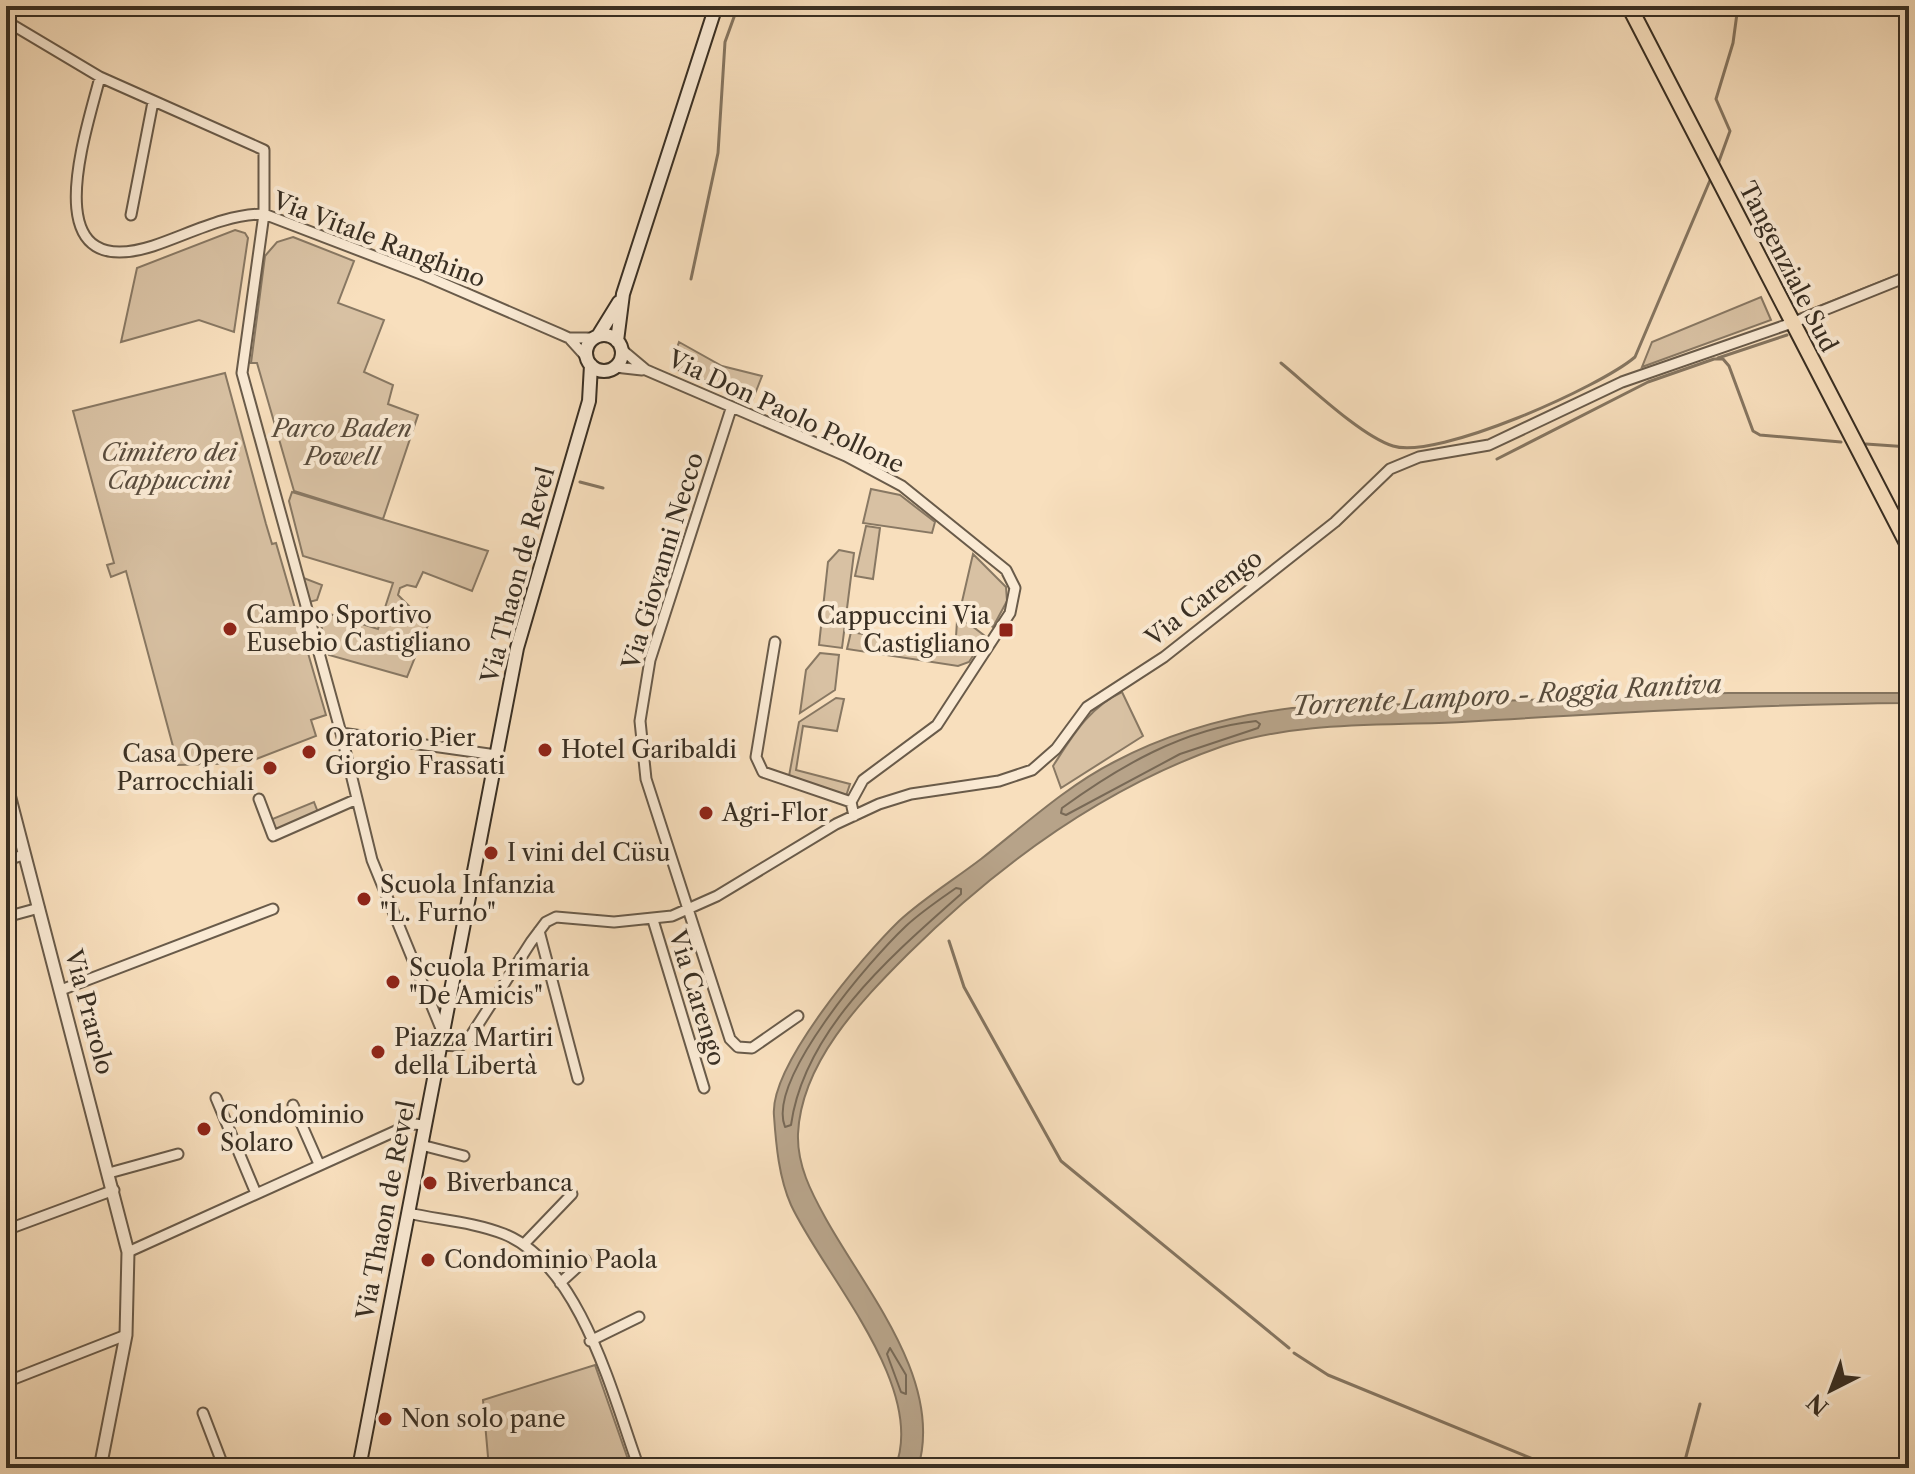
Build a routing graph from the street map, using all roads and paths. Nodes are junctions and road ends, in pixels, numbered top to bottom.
1 (716, 6) edge
2 (1629, 6) edge
3 (6, 21) edge
4 (100, 77) junction
5 (153, 102) junction
6 (264, 214) junction
7 (131, 215) dead end
8 (1909, 276) edge
9 (621, 299) junction
10 (1792, 323) junction
11 (596, 337) junction
12 (569, 338) junction
13 (619, 345) junction
14 (589, 362) junction
15 (612, 368) junction
16 (646, 370) junction
17 (589, 401) junction
18 (731, 409) junction
19 (1909, 547) edge
20 (775, 642) dead end
21 (341, 733) junction
22 (496, 755) junction
23 (6, 783) edge
24 (259, 799) dead end
25 (357, 799) junction
26 (851, 802) junction
27 (8, 805) edge
28 (854, 816) junction
29 (24, 855) junction
30 (6, 860) edge
31 (39, 908) junction
32 (273, 909) dead end
33 (688, 910) junction
34 (6, 917) edge
35 (653, 920) junction
36 (539, 931) junction
37 (61, 990) junction
38 (798, 1016) dead end
39 (442, 1031) junction
40 (439, 1045) junction
41 (578, 1079) dead end
42 (704, 1088) dead end
43 (216, 1098) dead end
44 (293, 1105) dead end
45 (424, 1125) junction
46 (421, 1145) junction
47 (178, 1154) dead end
48 (464, 1156) dead end
49 (319, 1164) junction
50 (109, 1173) junction
51 (114, 1190) junction
52 (255, 1191) junction
53 (572, 1194) dead end
54 (408, 1213) junction
55 (6, 1230) edge
56 (524, 1244) junction
57 (128, 1252) junction
58 (585, 1260) dead end
59 (560, 1283) junction
60 (639, 1317) dead end
61 (126, 1335) junction
62 (590, 1341) junction
63 (6, 1382) edge
64 (203, 1413) dead end
65 (100, 1468) edge
66 (224, 1468) edge
67 (359, 1468) edge
68 (639, 1468) edge

1 - 9 main road
2 - 10 main road, Tangenziale Sud
3 - 4 street
4 - 5 street
4 - 6 street, Via Vitale Ranghino
5 - 6 street
5 - 7 street
6 - 12 street, Via Vitale Ranghino
6 - 21 street
8 - 10 street, Via Carengo
9 - 11 main road
9 - 13 main road
10 - 19 main road, Tangenziale Sud
10 - 28 street, Via Carengo
11 - 12 street, Via Vitale Ranghino
11 - 13 main road
11 - 14 main road
12 - 14 street, Via Vitale Ranghino
13 - 15 main road
13 - 16 street, Via Don Paolo Pollone
14 - 15 main road
14 - 17 main road, Via Thaon de Revel
15 - 16 street, Via Don Paolo Pollone
15 - 17 main road, Via Thaon de Revel
16 - 18 street, Via Don Paolo Pollone
17 - 22 main road, Via Thaon de Revel
18 - 26 street, Via Don Paolo Pollone
18 - 33 street, Via Giovanni Necco
20 - 26 street
21 - 22 street
21 - 25 street
22 - 39 main road, Via Thaon de Revel
23 - 27 street, Via Prarolo
24 - 25 street
25 - 39 street
26 - 28 street
27 - 29 street, Via Prarolo
28 - 33 street, Via Carengo
29 - 30 street
29 - 31 street, Via Prarolo
31 - 34 street
31 - 37 street, Via Prarolo
32 - 37 street
33 - 35 street, Via Carengo
33 - 38 street, Via Giovanni Necco
35 - 36 street, Via Carengo
35 - 42 street, Via Carengo
36 - 40 street
36 - 41 street
37 - 50 street, Via Prarolo
39 - 40 main road, Via Thaon de Revel
40 - 45 main road, Via Thaon de Revel
43 - 52 street
44 - 49 street
45 - 46 main road, Via Thaon de Revel
45 - 49 street
46 - 48 street
46 - 54 main road, Via Thaon de Revel
47 - 50 street
49 - 52 street
50 - 51 street, Via Prarolo
51 - 55 street
51 - 57 street, Via Prarolo
52 - 57 street
53 - 56 street
54 - 56 street
54 - 67 main road, Via Thaon de Revel
56 - 59 street
57 - 61 street, Via Prarolo
58 - 59 street
59 - 62 street
60 - 62 street
61 - 63 street
61 - 65 street, Via Prarolo
62 - 68 street
64 - 66 street

